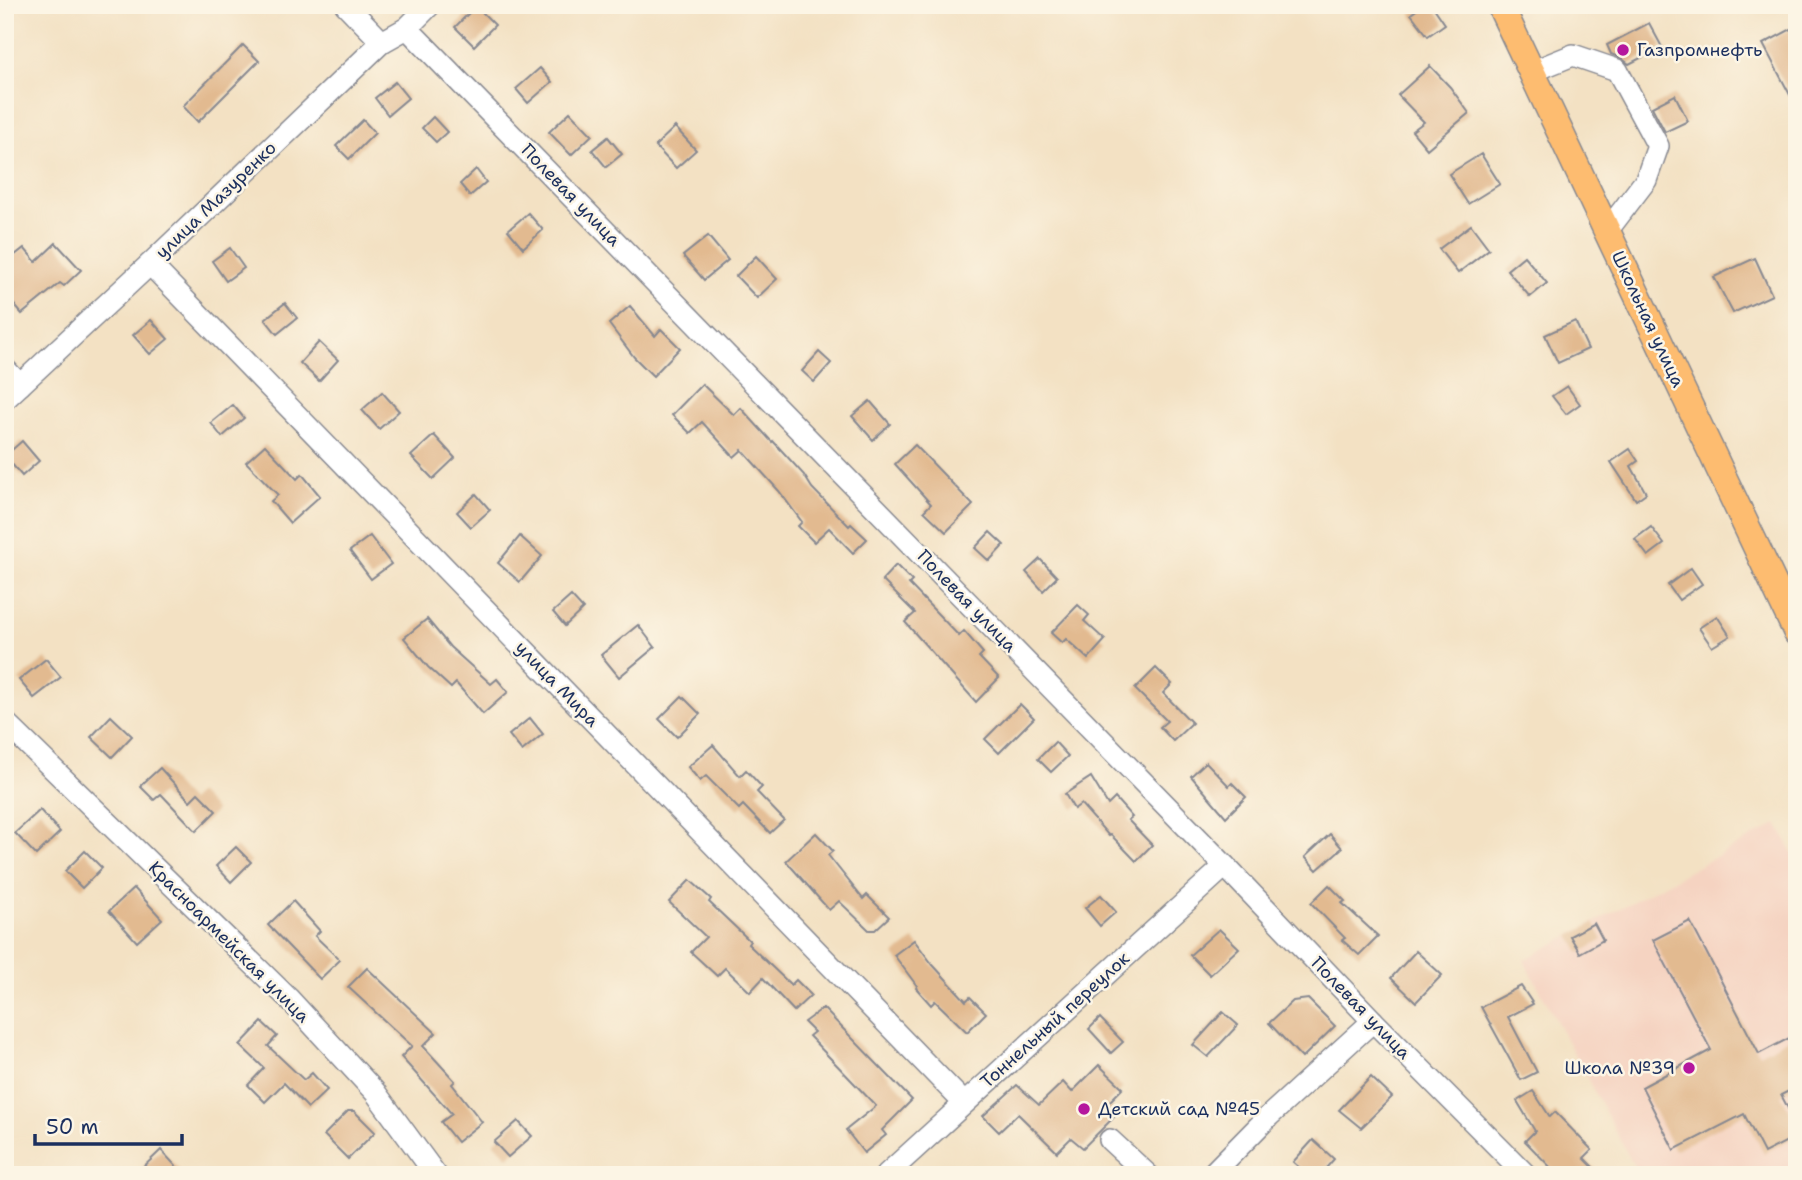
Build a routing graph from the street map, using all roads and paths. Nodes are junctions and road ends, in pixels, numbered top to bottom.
1 (346, 5) edge
2 (430, 5) edge
3 (1500, 5) edge
4 (407, 27) junction
5 (382, 42) junction
6 (1531, 72) junction
7 (1607, 231) junction
8 (150, 264) junction
9 (5, 369) edge
10 (12, 392) edge
11 (1797, 633) edge
12 (5, 722) edge
13 (1225, 866) junction
14 (1373, 1021) junction
15 (964, 1103) junction
16 (1110, 1140) dead end
17 (436, 1175) edge
18 (886, 1175) edge
19 (1148, 1175) edge
20 (1211, 1175) edge
21 (1526, 1175) edge

1 - 5 street
2 - 4 street, улица Мазуренко
3 - 6 main road, Школьная улица
4 - 5 street, улица Мазуренко
4 - 13 street, Полевая улица
5 - 8 street, улица Мазуренко
6 - 7 main road, Школьная улица
6 - 7 street
7 - 11 main road, Школьная улица
8 - 10 street, улица Мазуренко
8 - 15 street, улица Мира
9 - 10 street
12 - 17 street, Красноармейская улица
13 - 14 street, Полевая улица
13 - 15 street, Тоннельный переулок
14 - 20 street
14 - 21 street, Полевая улица
15 - 18 street, Тоннельный переулок
16 - 19 street

